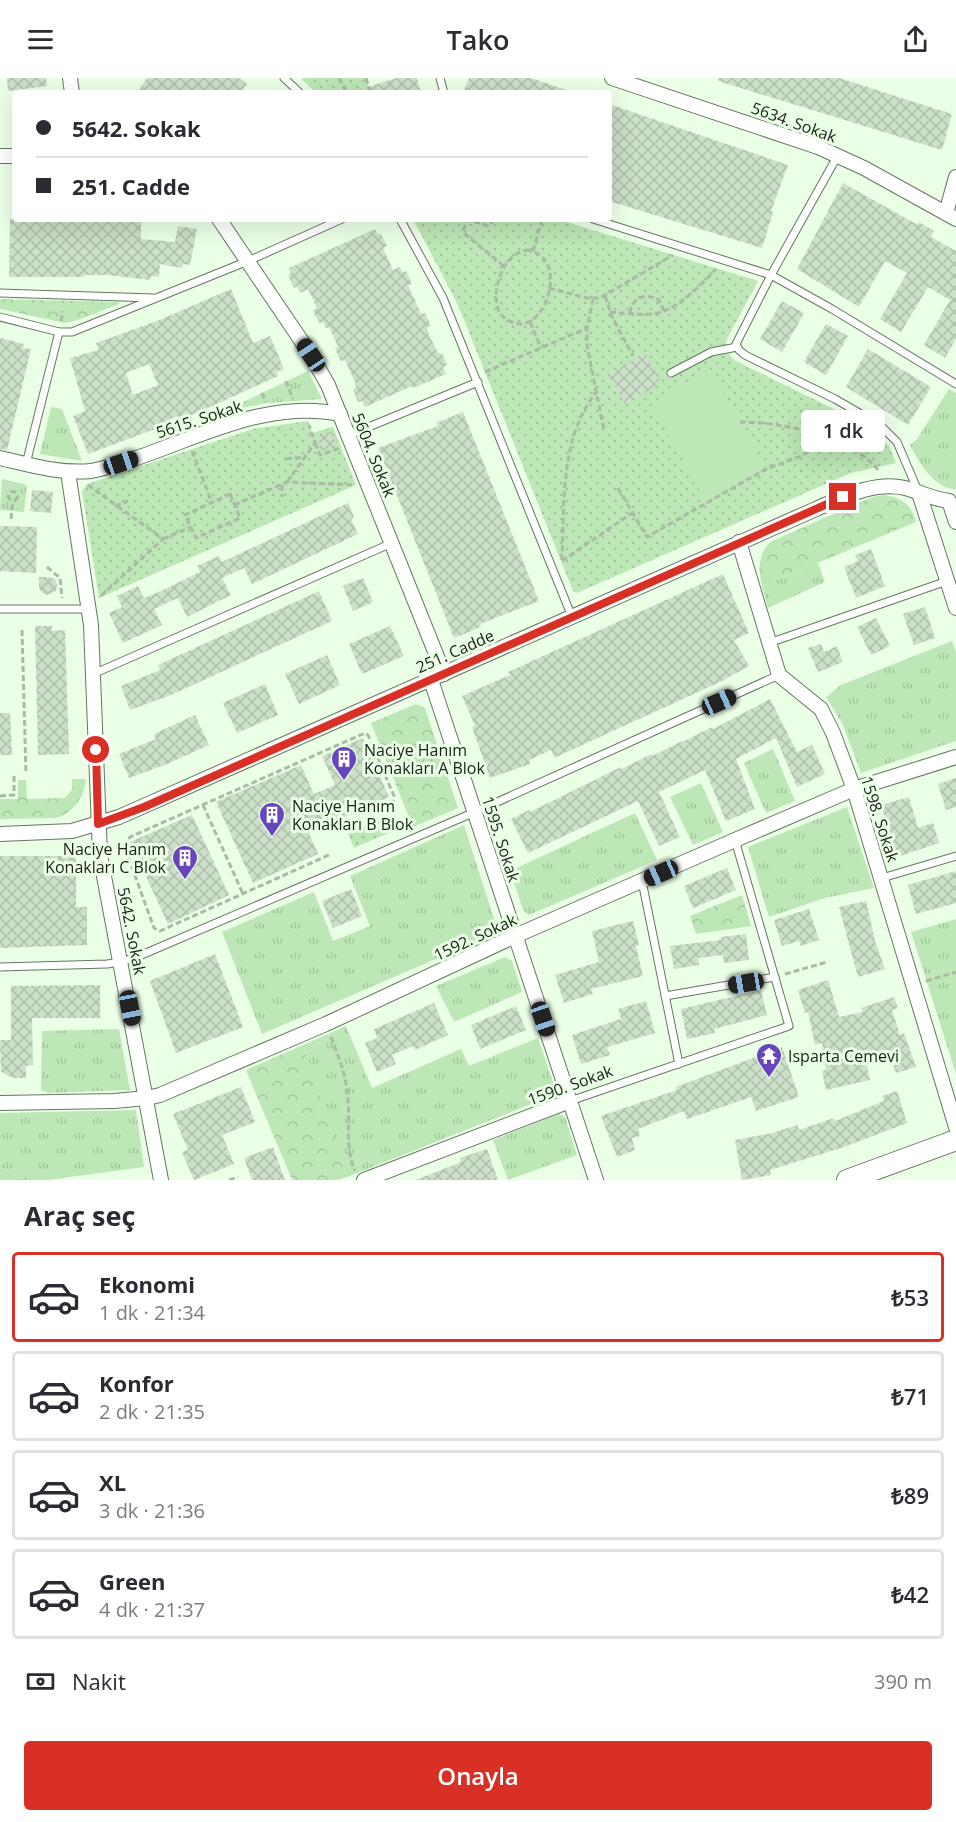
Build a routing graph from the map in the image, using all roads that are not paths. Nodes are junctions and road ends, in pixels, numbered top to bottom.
1 (284, 78) edge
2 (618, 79) edge
3 (297, 90) edge
4 (838, 155) junction
5 (956, 177) edge
6 (951, 216) edge
7 (221, 222) edge
8 (335, 222) edge
9 (402, 222) edge
10 (603, 222) edge
11 (248, 261) junction
12 (771, 275) junction
13 (0, 293) edge
14 (158, 298) junction
15 (0, 317) edge
16 (59, 332) junction
17 (737, 347) junction
18 (670, 373) dead end
19 (478, 382) junction
20 (956, 384) edge
21 (340, 414) junction
22 (345, 441) junction
23 (0, 458) edge
24 (26, 464) junction
25 (73, 472) junction
26 (919, 493) junction
27 (953, 500) edge
28 (956, 522) edge
29 (739, 542) junction
30 (392, 543) junction
31 (947, 581) junction
32 (956, 608) edge
33 (0, 609) edge
34 (90, 609) junction
35 (572, 617) junction
36 (770, 643) junction
37 (93, 674) junction
38 (779, 675) junction
39 (437, 677) junction
40 (956, 757) edge
41 (854, 789) junction
42 (475, 812) junction
43 (98, 824) junction
44 (0, 834) edge
45 (735, 840) junction
46 (956, 856) edge
47 (882, 878) junction
48 (642, 881) junction
49 (515, 936) junction
50 (122, 962) junction
51 (0, 967) edge
52 (775, 977) junction
53 (665, 996) junction
54 (679, 1064) junction
55 (147, 1098) junction
56 (570, 1101) junction
57 (0, 1103) edge
58 (956, 1127) edge
59 (956, 1140) edge
60 (879, 1174) edge
61 (363, 1178) edge
62 (161, 1180) edge
63 (596, 1180) edge
64 (847, 1180) edge

1 - 3 lane
2 - 4 street, 5634. Sokak
4 - 6 street, 5634. Sokak
4 - 12 lane
5 - 6 street
7 - 11 street, 5604. Sokak
8 - 11 lane
9 - 19 lane
10 - 12 lane
11 - 14 lane
11 - 21 street, 5604. Sokak
12 - 17 lane
12 - 20 lane
13 - 14 lane
14 - 16 lane
15 - 16 lane
16 - 24 lane
17 - 18 lane
17 - 26 lane
19 - 22 lane
19 - 35 lane
21 - 22 street, 5604. Sokak
21 - 25 street, 5615. Sokak
22 - 30 street, 5604. Sokak
23 - 24 street, 5615. Sokak
24 - 25 street, 5615. Sokak
25 - 34 street, 5642. Sokak
26 - 27 street, 251. Cadde
26 - 29 street, 251. Cadde
26 - 31 street
27 - 28 street, 251. Cadde
29 - 35 street, 251. Cadde
29 - 36 street
30 - 37 lane
30 - 39 street, 5604. Sokak
31 - 32 street
31 - 36 lane
33 - 34 lane
34 - 37 street, 5642. Sokak
35 - 39 street, 251. Cadde
36 - 38 street
37 - 43 street, 5642. Sokak
38 - 41 street, 1598. Sokak
38 - 42 lane
39 - 42 street, 1595. Sokak
39 - 43 street, 251. Cadde
40 - 41 street, 1592. Sokak
41 - 45 street, 1592. Sokak
41 - 47 street, 1598. Sokak
42 - 49 street, 1595. Sokak
42 - 50 lane
43 - 44 street, 251. Cadde
43 - 50 street, 5642. Sokak
45 - 48 street, 1592. Sokak
45 - 52 lane
46 - 47 lane
47 - 58 street, 1598. Sokak
48 - 49 street, 1592. Sokak
48 - 53 lane
49 - 55 street, 1592. Sokak
49 - 56 street, 1595. Sokak
50 - 51 lane
50 - 55 street, 5642. Sokak
52 - 53 lane
52 - 54 lane, 1590. Sokak
53 - 54 lane
54 - 56 lane, 1590. Sokak
55 - 57 street, 1592. Sokak
55 - 62 street, 5642. Sokak
56 - 61 street, 1590. Sokak
56 - 63 street, 1595. Sokak
59 - 60 main road
60 - 64 main road

